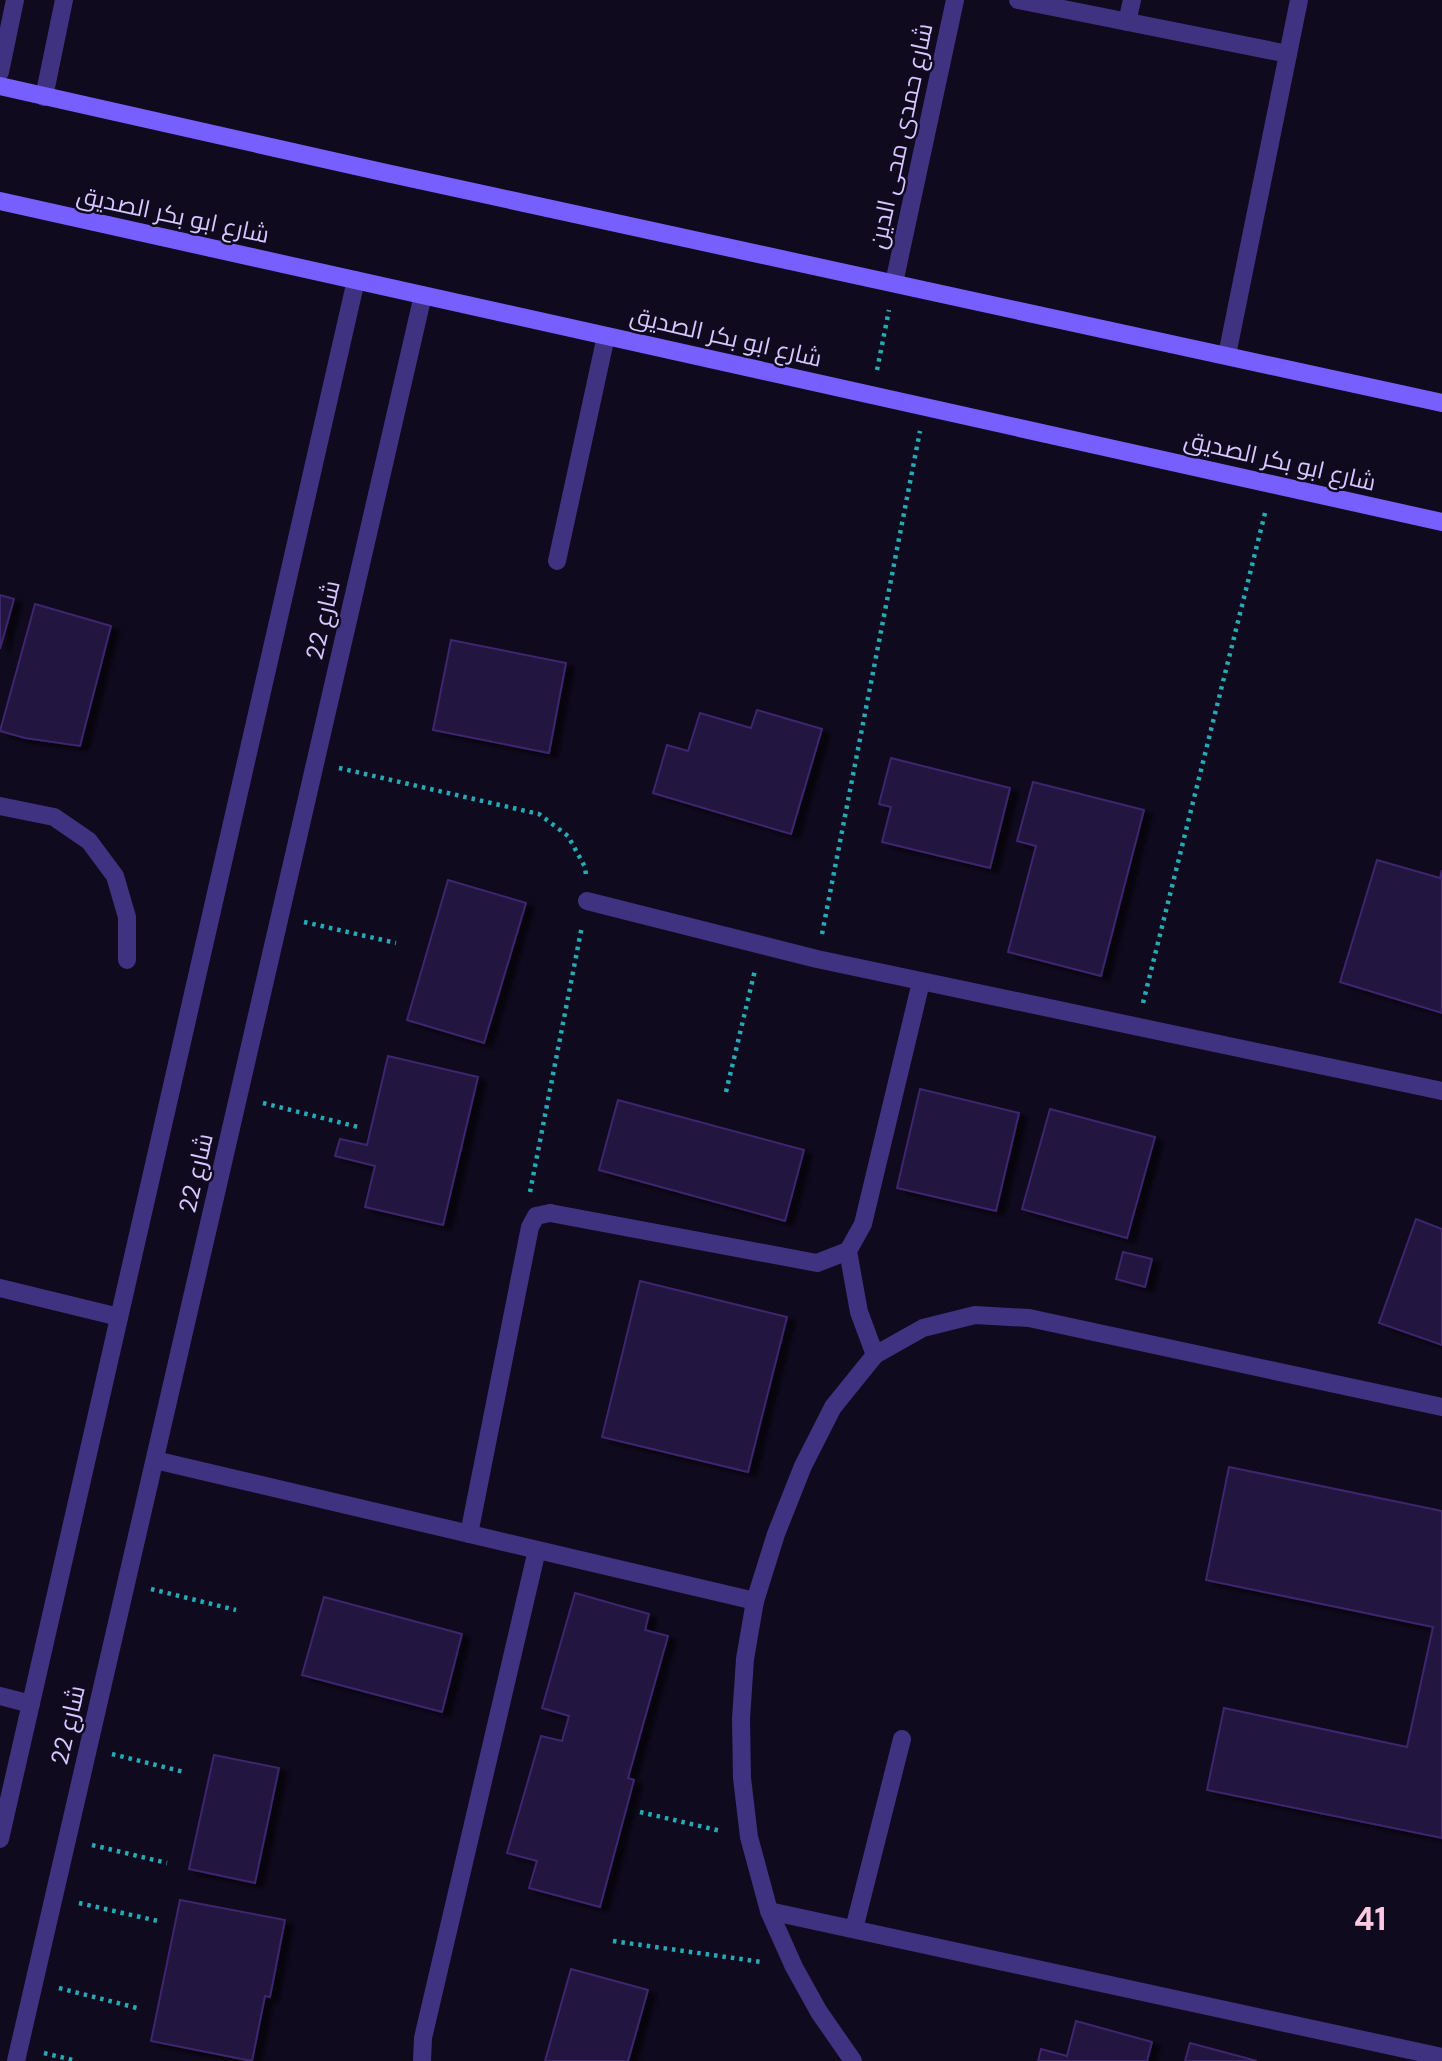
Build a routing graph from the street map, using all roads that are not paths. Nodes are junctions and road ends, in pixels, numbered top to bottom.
1 (15, 0) edge
2 (64, 0) edge
3 (955, 0) edge
4 (1018, 0) edge
5 (1132, 0) edge
6 (1299, 0) edge
7 (1127, 22) junction
8 (1288, 54) junction
9 (0, 72) edge
10 (0, 86) edge
11 (44, 97) junction
12 (0, 201) edge
13 (356, 280) junction
14 (894, 283) junction
15 (423, 295) junction
16 (606, 336) junction
17 (1227, 355) junction
18 (1442, 402) edge
19 (1442, 522) edge
20 (557, 561) dead end
21 (0, 806) edge
22 (586, 901) road end
23 (127, 960) dead end
24 (921, 982) junction
25 (1442, 1091) edge
26 (848, 1251) junction
27 (0, 1288) edge
28 (119, 1317) junction
29 (875, 1354) junction
30 (1442, 1407) edge
31 (155, 1460) junction
32 (470, 1534) junction
33 (537, 1550) junction
34 (755, 1601) junction
35 (0, 1696) edge
36 (31, 1704) junction
37 (902, 1739) dead end
38 (0, 1839) edge
39 (769, 1911) junction
40 (854, 1929) junction
41 (1442, 2057) edge
42 (16, 2061) edge
43 (422, 2061) edge
44 (853, 2061) edge

1 - 9 street
2 - 11 street
3 - 14 street, شارع حمدى محى الدين
4 - 7 street
5 - 7 street
6 - 8 street
7 - 8 street
8 - 17 street
10 - 11 main road
11 - 14 main road
12 - 13 main road, شارع ابو بكر الصديق
13 - 15 main road, شارع ابو بكر الصديق
13 - 28 street, شارع 22
14 - 17 main road
15 - 16 main road, شارع ابو بكر الصديق
15 - 31 street, شارع 22
16 - 19 main road, شارع ابو بكر الصديق
16 - 20 street
17 - 18 main road
21 - 23 street
22 - 24 street
24 - 25 street
24 - 26 street
26 - 29 street
26 - 32 street
27 - 28 street
28 - 36 street, شارع 22
29 - 30 street
29 - 34 street
31 - 32 street
31 - 42 street, شارع 22
32 - 33 street
33 - 34 street
33 - 43 street
34 - 39 street
35 - 36 street
36 - 38 street, شارع 22
37 - 40 street
39 - 40 street
39 - 44 street
40 - 41 street

